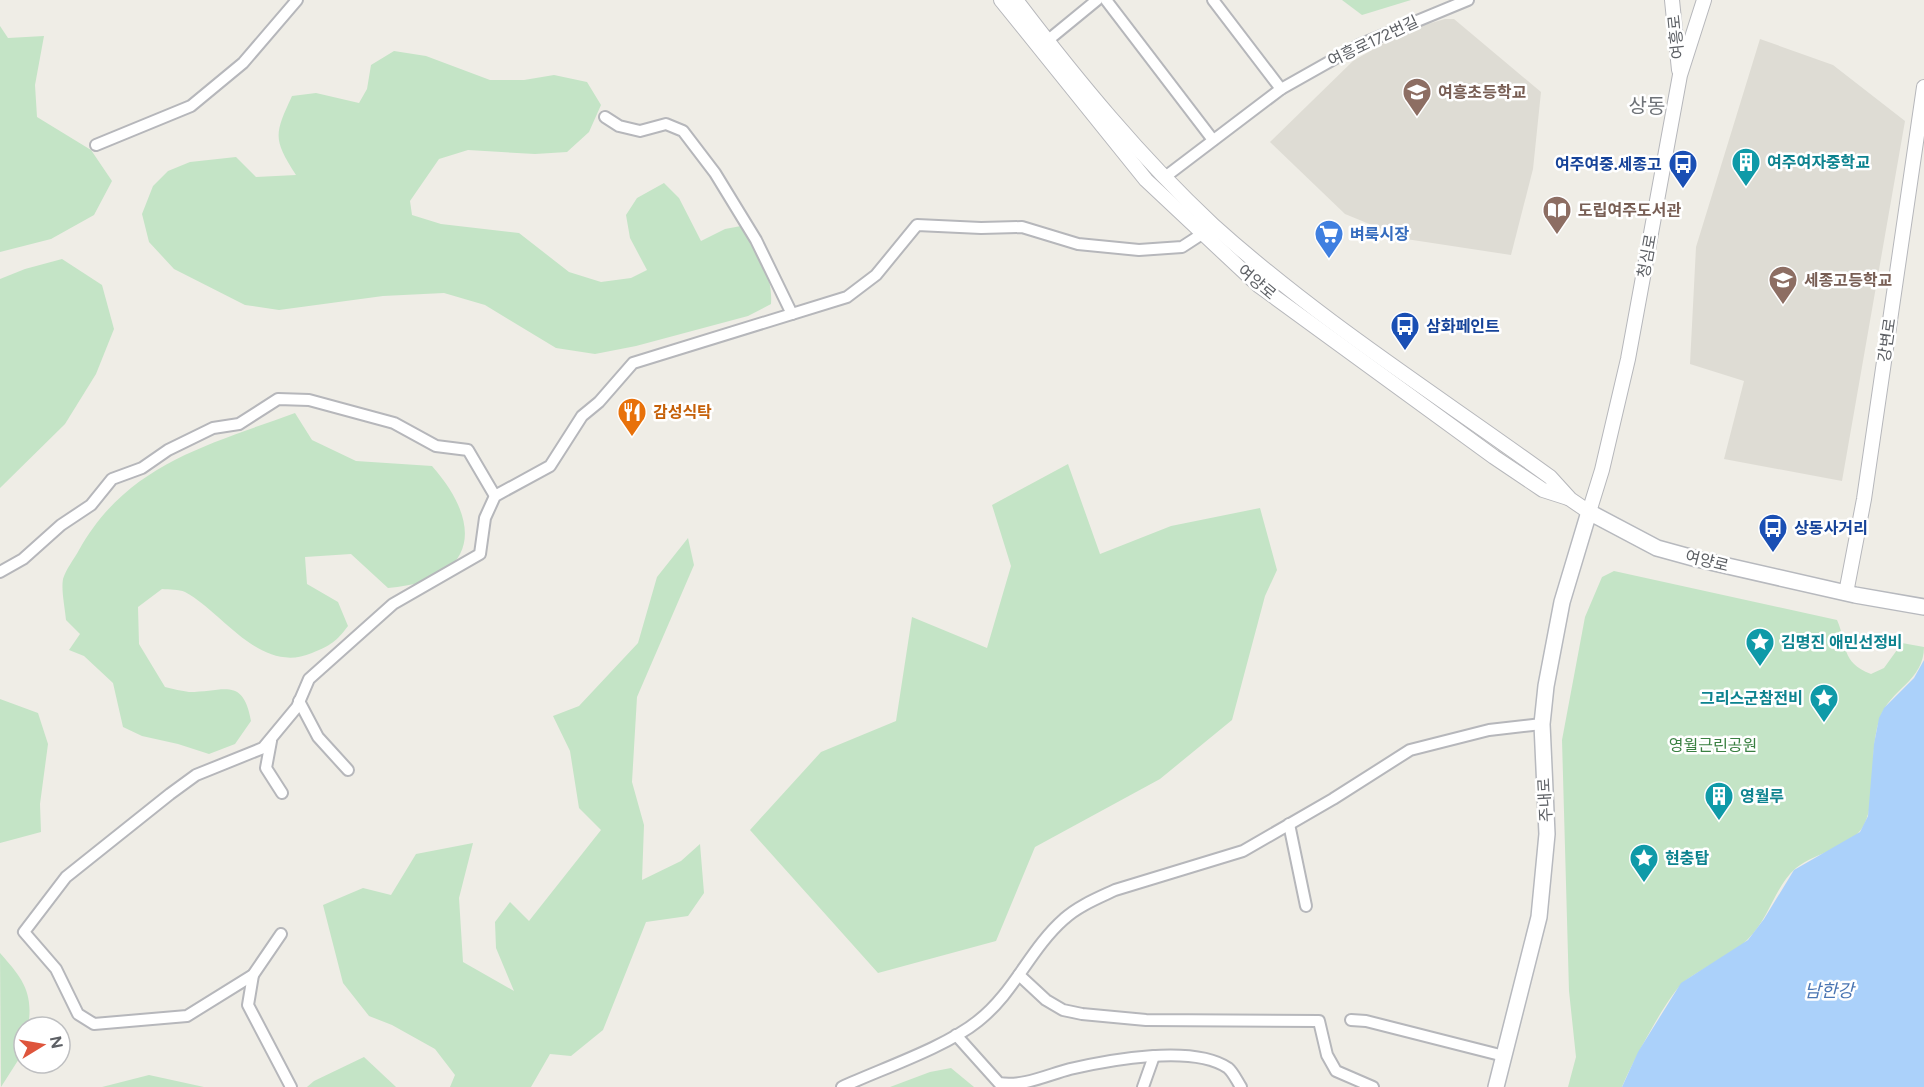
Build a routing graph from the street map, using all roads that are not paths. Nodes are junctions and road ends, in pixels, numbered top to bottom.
1 (297, 0) edge
2 (1001, 0) edge
3 (1016, 0) edge
4 (1097, 0) edge
5 (1106, 0) edge
6 (1213, 0) edge
7 (1468, 0) edge
8 (1672, 0) edge
9 (1704, 0) edge
10 (1047, 41) junction
11 (1680, 75) junction
12 (1924, 87) edge
13 (1281, 89) junction
14 (605, 117) dead end
15 (1213, 140) junction
16 (96, 145) dead end
17 (1165, 177) junction
18 (1212, 224) junction
19 (1202, 234) junction
20 (792, 314) junction
21 (495, 496) junction
22 (1570, 499) junction
23 (1588, 512) junction
24 (0, 572) edge
25 (1851, 594) junction
26 (1924, 607) edge
27 (299, 701) junction
28 (1542, 724) junction
29 (272, 738) junction
30 (348, 770) dead end
31 (282, 793) dead end
32 (1289, 824) junction
33 (1306, 906) dead end
34 (281, 934) dead end
35 (253, 975) junction
36 (1019, 975) junction
37 (1351, 1020) dead end
38 (956, 1035) junction
39 (1154, 1056) junction
40 (1504, 1056) junction
41 (291, 1087) edge
42 (842, 1087) edge
43 (1143, 1087) edge
44 (1241, 1087) edge
45 (1373, 1087) edge
46 (1496, 1087) edge

1 - 16 street
2 - 19 street, 여양로
3 - 10 street, 여양로
4 - 10 street
5 - 15 street
6 - 13 street
7 - 13 street, 여흥로172번길
8 - 11 street, 여흥로
9 - 11 street, 청심로
10 - 17 street, 여양로
11 - 23 street, 청심로
12 - 25 street, 강변로
13 - 15 street, 여흥로172번길
14 - 20 street
15 - 17 street, 여흥로172번길
17 - 18 street, 여양로
18 - 19 street
18 - 22 street, 여양로
19 - 20 street
19 - 22 street, 여양로
20 - 21 street
21 - 24 street
21 - 27 street
22 - 23 street, 여양로
23 - 25 main road, 여양로
23 - 28 main road, 주내로
25 - 26 main road, 여양로
27 - 29 street
27 - 30 street
28 - 32 street
28 - 40 main road, 주내로
29 - 31 street
29 - 35 street
32 - 33 street
32 - 36 street
34 - 35 street
35 - 41 street
36 - 38 street
36 - 45 street
37 - 40 street
38 - 39 street
38 - 42 street
39 - 43 street
39 - 44 street
40 - 46 main road, 주내로

